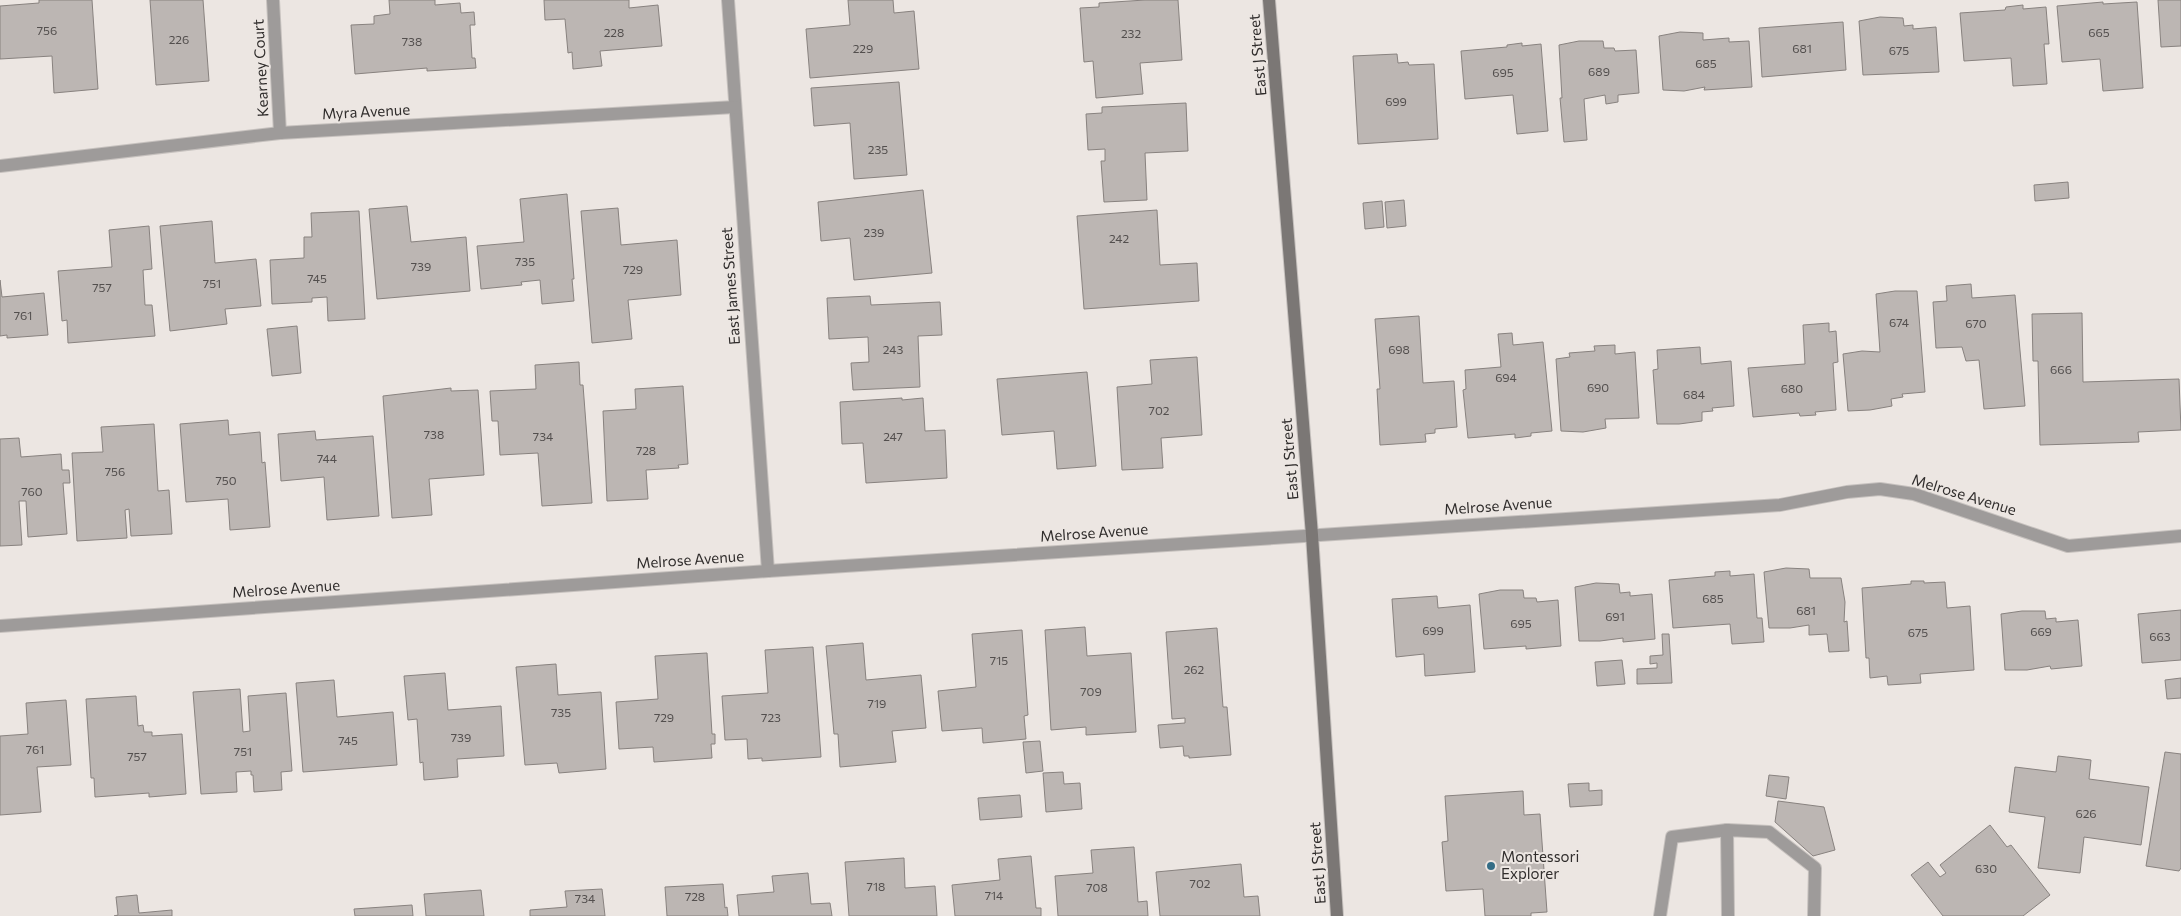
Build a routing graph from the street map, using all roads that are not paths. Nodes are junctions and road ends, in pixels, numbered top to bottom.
1 (273, 0) edge
2 (728, 0) edge
3 (1270, 0) edge
4 (735, 107) junction
5 (280, 133) junction
6 (0, 166) edge
7 (1312, 535) junction
8 (2181, 536) edge
9 (768, 570) junction
10 (0, 626) edge
11 (1727, 830) junction
12 (1338, 916) edge
13 (1660, 916) edge
14 (1728, 916) edge
15 (1814, 916) edge

1 - 5 street, Kearney Court
2 - 4 street, East James Street
3 - 7 street, East J Street
4 - 5 street, Myra Avenue
4 - 9 street, East James Street
5 - 6 street, Myra Avenue
7 - 8 street, Melrose Avenue
7 - 9 street, Melrose Avenue
7 - 12 street, East J Street
9 - 10 street, Melrose Avenue
11 - 13 street
11 - 14 street
11 - 15 street

